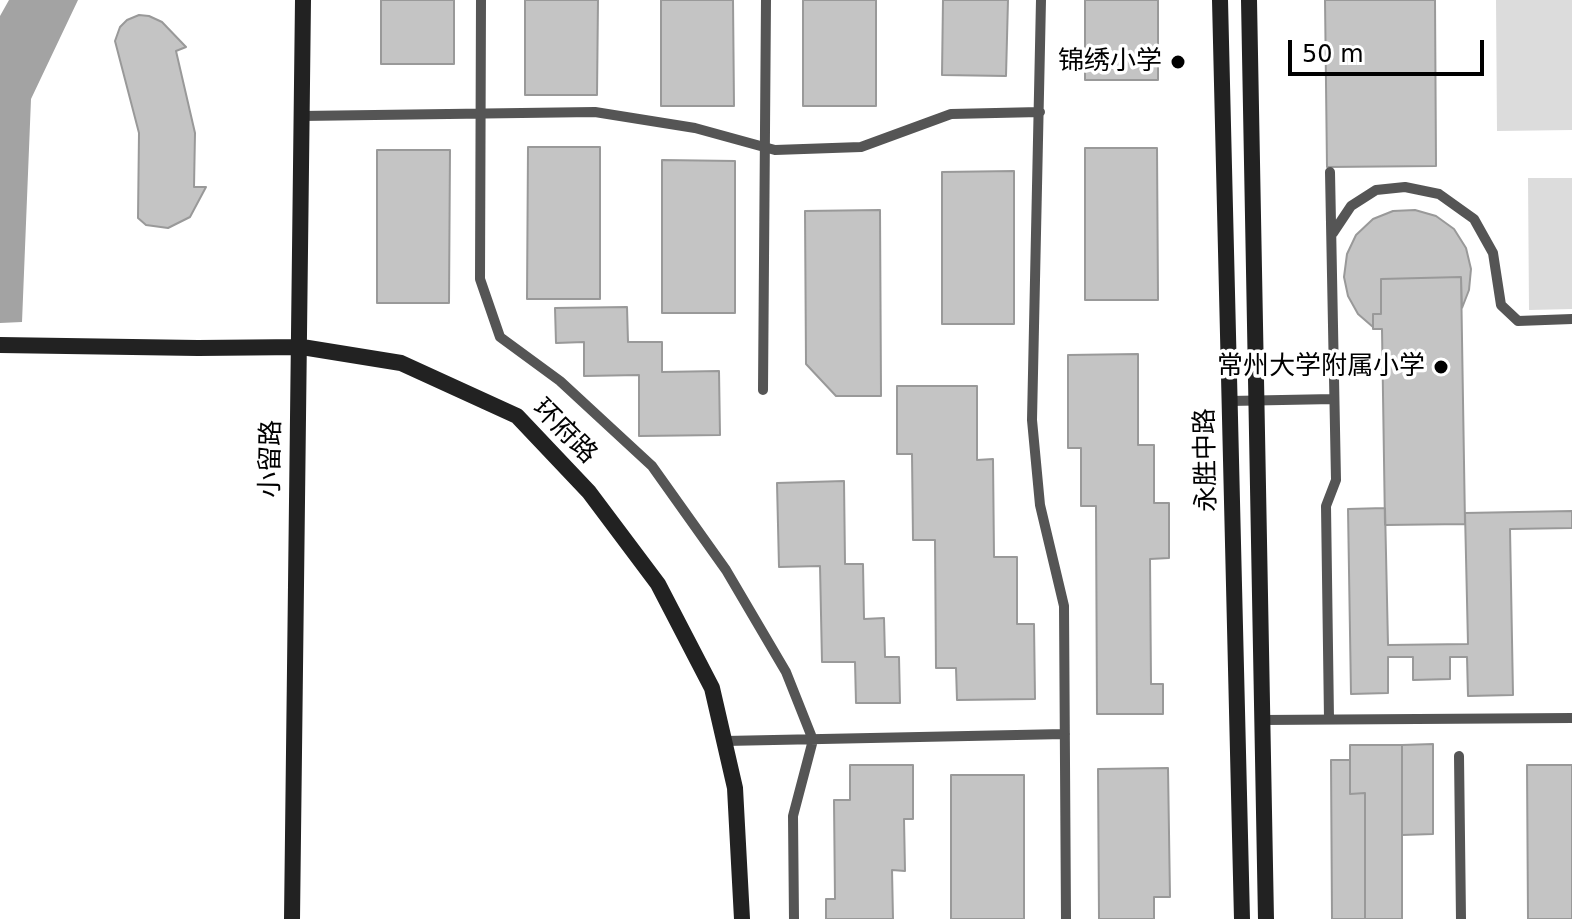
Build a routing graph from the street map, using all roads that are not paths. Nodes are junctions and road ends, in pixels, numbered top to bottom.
1 (303, 0) edge
2 (481, 0) edge
3 (766, 0) edge
4 (1041, 0) edge
5 (1220, 0) edge
6 (1249, 0) edge
7 (1040, 112) junction
8 (481, 114) junction
9 (301, 116) junction
10 (765, 147) junction
11 (1330, 172) dead end
12 (1331, 246) junction
13 (1572, 319) edge
14 (5, 345) edge
15 (297, 347) junction
16 (763, 390) dead end
17 (1334, 399) junction
18 (1256, 400) junction
19 (1230, 401) junction
20 (1572, 718) edge
21 (1329, 719) junction
22 (1262, 720) junction
23 (1065, 734) junction
24 (813, 740) junction
25 (725, 741) junction
26 (1459, 756) dead end
27 (292, 919) edge
28 (742, 919) edge
29 (794, 919) edge
30 (1066, 919) edge
31 (1242, 919) edge
32 (1266, 919) edge
33 (1461, 919) edge

1 - 9 street, 小留路
2 - 8 lane
3 - 10 lane
4 - 7 lane
5 - 19 street, 永胜中路
6 - 18 street, 永胜中路
7 - 10 lane
7 - 23 lane
8 - 9 lane
8 - 10 lane
8 - 24 lane
9 - 15 street, 小留路
10 - 16 lane
11 - 12 lane
12 - 13 lane
12 - 17 lane
14 - 15 street, 环府路
15 - 25 street, 环府路
15 - 27 street, 小留路
17 - 18 lane
17 - 21 lane
18 - 19 lane
18 - 22 street, 永胜中路
19 - 31 street, 永胜中路
20 - 21 lane
21 - 22 lane
22 - 32 street, 永胜中路
23 - 24 lane
23 - 30 lane
24 - 25 lane
24 - 29 lane
25 - 28 street, 环府路
26 - 33 lane

